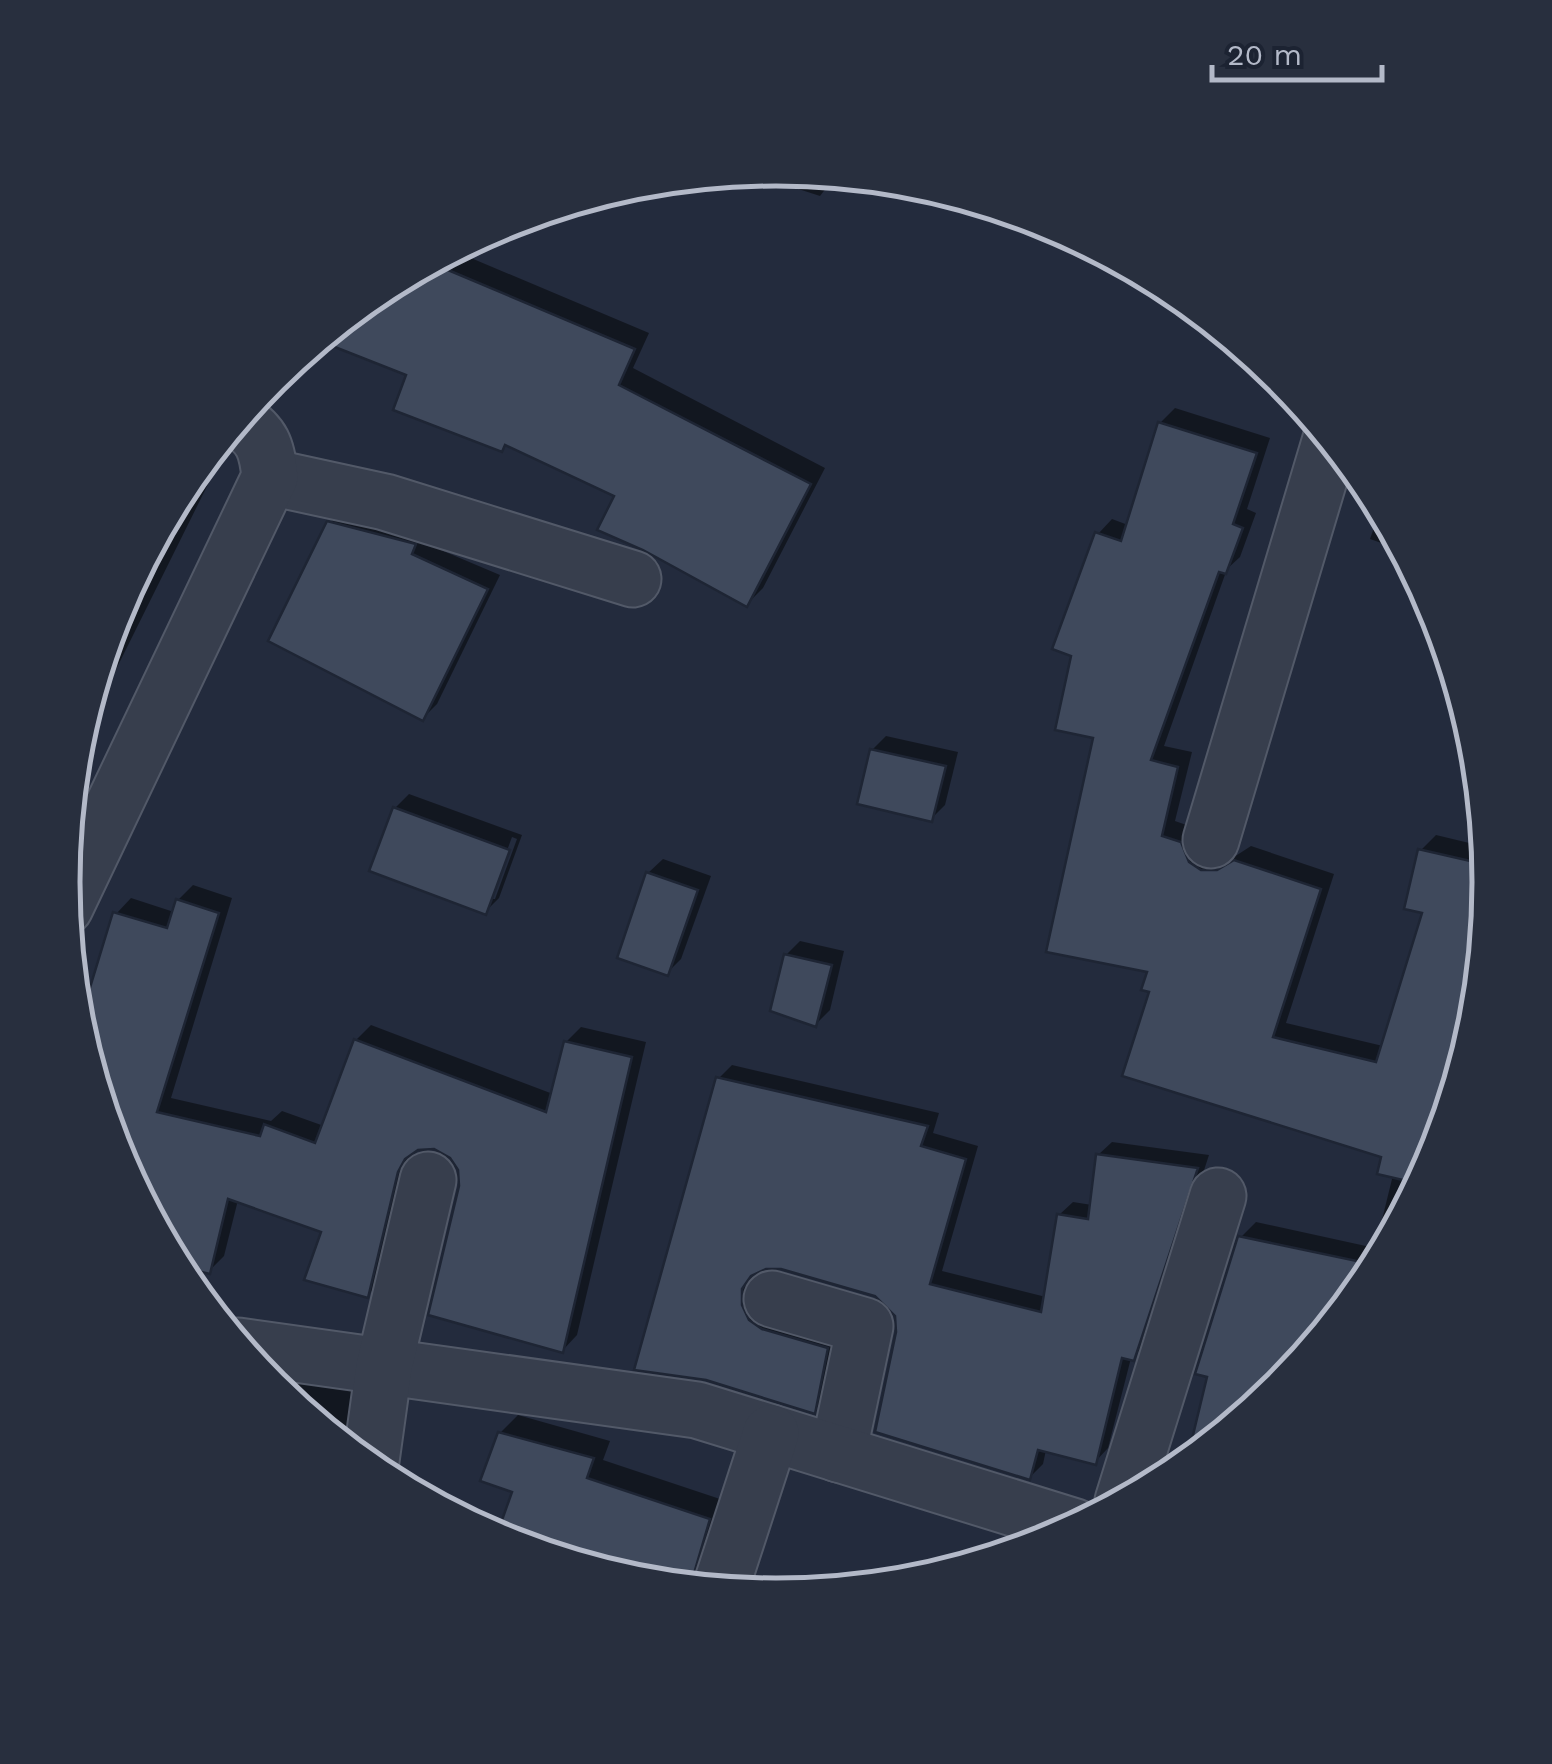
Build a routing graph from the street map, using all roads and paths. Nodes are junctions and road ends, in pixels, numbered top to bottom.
1 (250, 427) edge
2 (1326, 456) edge
3 (270, 477) junction
4 (633, 578) dead end
5 (1211, 840) dead end
6 (80, 875) edge
7 (428, 1180) dead end
8 (1218, 1196) dead end
9 (772, 1299) dead end
10 (261, 1349) edge
11 (384, 1367) junction
12 (771, 1432) junction
13 (373, 1449) edge
14 (838, 1454) junction
15 (1130, 1481) edge
16 (1053, 1520) edge
17 (724, 1576) edge

1 - 3 street
2 - 5 street
3 - 4 street
3 - 6 street
7 - 11 street
8 - 15 street
9 - 14 street
10 - 11 street
11 - 12 street
11 - 13 street
12 - 14 street
12 - 17 street
14 - 16 street

